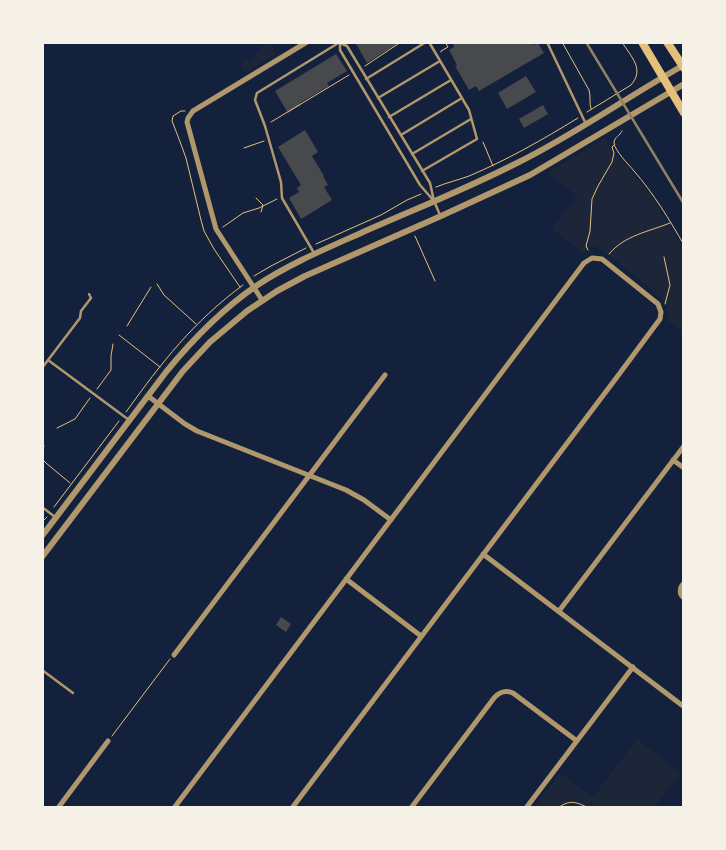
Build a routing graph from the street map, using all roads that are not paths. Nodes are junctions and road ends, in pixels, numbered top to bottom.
1 (307, 42) edge
2 (428, 42) edge
3 (548, 42) edge
4 (642, 42) edge
5 (668, 42) edge
6 (340, 43) edge
7 (440, 61) junction
8 (683, 67) edge
9 (663, 77) junction
10 (366, 79) junction
11 (451, 80) junction
12 (684, 84) edge
13 (671, 92) junction
14 (378, 98) junction
15 (462, 98) junction
16 (684, 113) edge
17 (389, 117) junction
18 (471, 119) junction
19 (586, 123) junction
20 (401, 136) junction
21 (412, 154) junction
22 (422, 171) junction
23 (434, 201) junction
24 (441, 216) junction
25 (314, 254) junction
26 (254, 287) junction
27 (89, 294) dead end
28 (262, 300) junction
29 (48, 360) junction
30 (42, 368) edge
31 (385, 375) dead end
32 (148, 396) junction
33 (158, 404) junction
34 (130, 421) junction
35 (684, 446) edge
36 (673, 460) junction
37 (684, 468) edge
38 (309, 475) junction
39 (42, 507) edge
40 (56, 518) junction
41 (391, 520) junction
42 (42, 536) edge
43 (483, 554) junction
44 (42, 557) edge
45 (346, 579) junction
46 (684, 583) edge
47 (684, 598) edge
48 (559, 611) junction
49 (421, 636) junction
50 (174, 654) road end
51 (632, 668) junction
52 (42, 670) edge
53 (73, 693) dead end
54 (684, 705) edge
55 (108, 741) road end
56 (577, 741) junction
57 (58, 808) edge
58 (174, 808) edge
59 (292, 808) edge
60 (411, 808) edge
61 (526, 808) edge

1 - 26 street
2 - 7 lane
2 - 10 lane
3 - 19 lane
4 - 9 main road
5 - 8 main road
6 - 10 lane
6 - 23 lane
6 - 25 lane
7 - 11 lane
7 - 14 lane
8 - 9 street
9 - 13 main road
9 - 19 street
10 - 14 lane
11 - 15 lane
11 - 17 lane
12 - 13 street
13 - 16 main road
13 - 24 street
14 - 17 lane
15 - 18 lane
15 - 20 lane
17 - 20 lane
18 - 21 lane
18 - 22 lane
19 - 23 street
20 - 21 lane
21 - 22 lane
22 - 23 lane
23 - 24 lane
23 - 25 street
24 - 28 street
25 - 26 street
26 - 28 street
26 - 32 street
27 - 29 lane
28 - 33 street
29 - 30 lane
29 - 34 lane
31 - 38 street
32 - 33 street
32 - 34 street
33 - 38 street
33 - 44 street
34 - 40 street
35 - 36 street
36 - 37 street
36 - 48 street
38 - 41 street
38 - 50 street
39 - 40 lane
40 - 42 street
41 - 43 street
41 - 45 street
43 - 48 street
43 - 49 street
45 - 49 street
45 - 58 street
46 - 47 street
48 - 51 street
49 - 59 street
51 - 54 street
51 - 56 street
52 - 53 lane
55 - 57 street
56 - 60 street
56 - 61 street

